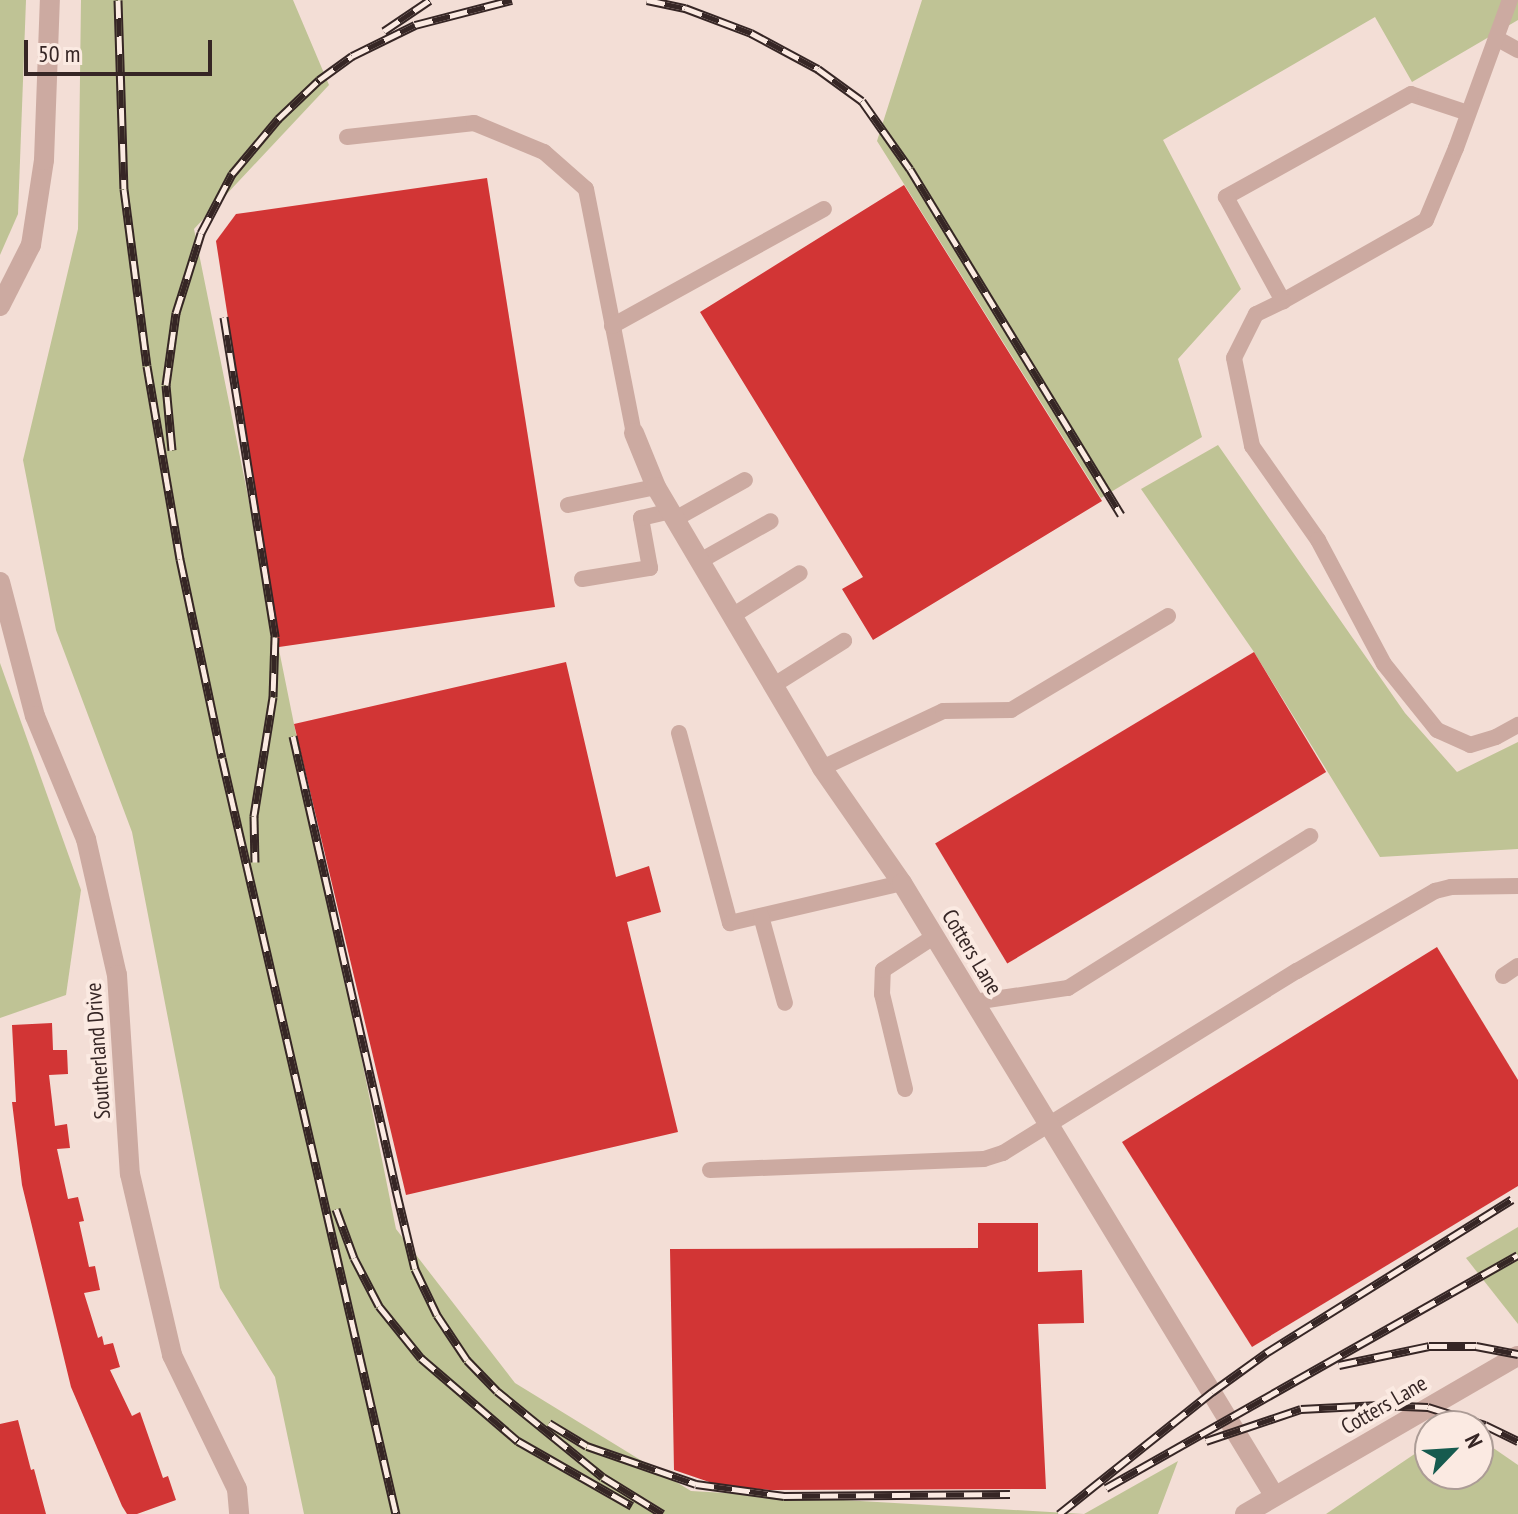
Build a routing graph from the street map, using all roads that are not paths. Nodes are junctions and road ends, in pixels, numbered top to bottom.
1 (50, 0) edge
2 (1510, 0) edge
3 (1496, 38) junction
4 (1518, 50) edge
5 (1468, 113) junction
6 (347, 137) dead end
7 (824, 209) dead end
8 (1283, 301) junction
9 (0, 306) edge
10 (612, 326) junction
11 (634, 433) joint
12 (745, 480) dead end
13 (656, 487) junction
14 (568, 505) dead end
15 (673, 515) junction
16 (771, 521) dead end
17 (700, 561) junction
18 (800, 573) dead end
19 (582, 579) dead end
20 (0, 582) edge
21 (732, 616) junction
22 (1168, 616) dead end
23 (844, 641) dead end
24 (774, 685) junction
25 (1518, 725) edge
26 (679, 733) dead end
27 (822, 768) junction
28 (1310, 836) dead end
29 (902, 883) junction
30 (1518, 886) edge
31 (761, 916) junction
32 (935, 936) junction
33 (1518, 966) edge
34 (1503, 976) dead end
35 (974, 1002) junction
36 (785, 1003) dead end
37 (905, 1089) dead end
38 (1049, 1124) junction
39 (710, 1170) dead end
40 (1518, 1356) edge
41 (1274, 1495) junction
42 (239, 1514) edge
43 (1245, 1514) edge

1 - 9 street
2 - 3 lane
3 - 4 lane
3 - 5 lane
5 - 8 lane
5 - 8 lane
6 - 10 lane
7 - 10 lane
8 - 25 lane
10 - 11 lane
11 - 13 street, Cotters Lane
12 - 15 lane
13 - 14 lane
13 - 15 street, Cotters Lane
15 - 17 street, Cotters Lane
15 - 19 lane
16 - 17 lane
17 - 21 street, Cotters Lane
18 - 21 lane
20 - 42 street, Southerland Drive
21 - 24 street, Cotters Lane
22 - 27 lane
23 - 24 lane
24 - 27 street, Cotters Lane
26 - 31 lane
27 - 29 street, Cotters Lane
28 - 35 lane
29 - 31 lane
29 - 32 street, Cotters Lane
30 - 38 lane
31 - 36 lane
32 - 35 street, Cotters Lane
32 - 37 lane
33 - 34 lane
35 - 38 street, Cotters Lane
38 - 39 lane
38 - 41 street, Cotters Lane
40 - 41 street, Cotters Lane
41 - 43 street, Cotters Lane

